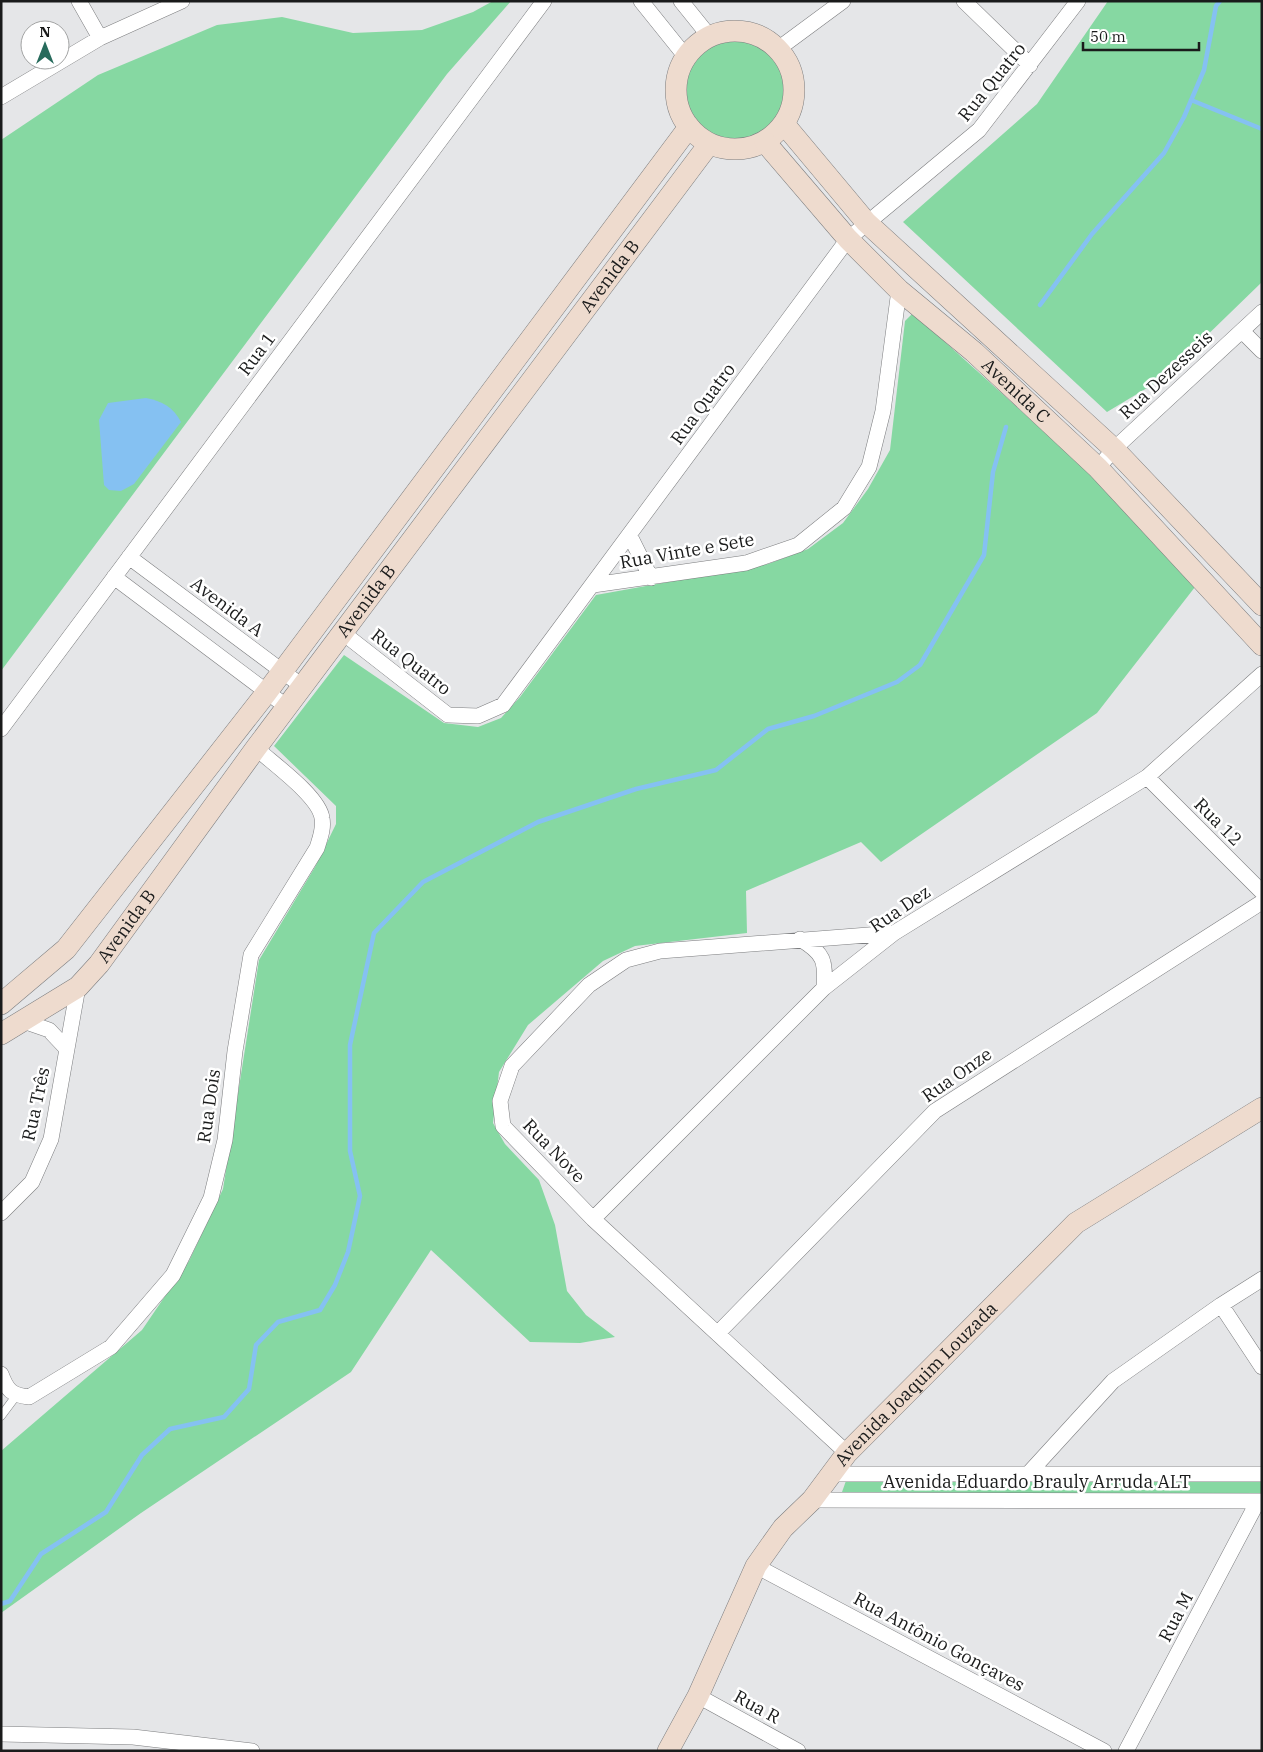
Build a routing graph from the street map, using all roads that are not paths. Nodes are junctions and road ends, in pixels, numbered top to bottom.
1 (79, 1) edge
2 (182, 1) edge
3 (544, 1) edge
4 (641, 1) edge
5 (681, 1) edge
6 (843, 1) edge
7 (964, 1) edge
8 (1078, 1) edge
9 (710, 36) junction
10 (100, 38) junction
11 (778, 49) junction
12 (686, 57) junction
13 (1030, 66) junction
14 (1, 97) edge
15 (784, 124) junction
16 (689, 127) junction
17 (765, 142) junction
18 (709, 144) junction
19 (866, 222) junction
20 (848, 239) junction
21 (899, 290) junction
22 (1262, 312) edge
23 (1242, 331) junction
24 (1262, 351) edge
25 (1114, 449) junction
26 (1098, 468) junction
27 (630, 536) junction
28 (129, 557) junction
29 (114, 577) junction
30 (651, 578) junction
31 (593, 585) junction
32 (1262, 605) edge
33 (343, 633) junction
34 (1262, 644) edge
35 (282, 671) junction
36 (1262, 674) edge
37 (302, 686) junction
38 (267, 692) junction
39 (287, 707) junction
40 (1, 728) edge
41 (256, 748) junction
42 (1147, 777) junction
43 (1262, 892) edge
44 (1262, 902) edge
45 (894, 933) junction
46 (800, 939) junction
47 (78, 987) junction
48 (824, 988) junction
49 (1, 1004) edge
50 (23, 1021) junction
51 (1, 1034) edge
52 (66, 1048) junction
53 (1262, 1108) edge
54 (1, 1213) edge
55 (592, 1219) junction
56 (1262, 1279) edge
57 (1221, 1305) junction
58 (718, 1333) junction
59 (1262, 1368) edge
60 (1, 1374) edge
61 (16, 1396) junction
62 (1, 1416) edge
63 (848, 1453) junction
64 (830, 1474) junction
65 (1028, 1474) junction
66 (1262, 1474) edge
67 (812, 1500) junction
68 (1260, 1501) edge
69 (756, 1566) junction
70 (698, 1696) junction
71 (1, 1734) edge
72 (252, 1751) edge
73 (668, 1751) edge
74 (798, 1751) edge
75 (1104, 1751) edge
76 (1126, 1751) edge

1 - 10 street
2 - 10 street
3 - 28 street, Rua 1
4 - 12 street
5 - 9 street
6 - 11 street
7 - 13 street
8 - 13 street, Rua Quatro
9 - 11 street
9 - 12 street
10 - 14 street
11 - 15 street
12 - 16 street
13 - 19 street, Rua Quatro
15 - 17 street
15 - 19 street, Avenida C
16 - 18 street
16 - 35 street, Avenida B
17 - 18 street
17 - 20 street, Avenida C
18 - 33 street, Avenida B
19 - 20 street, Rua Quatro
19 - 25 street, Avenida C
20 - 21 street, Avenida C
20 - 27 street, Rua Quatro
21 - 26 street, Avenida C
21 - 30 street, Rua Vinte e Sete
22 - 23 street, Rua Dezesseis
23 - 24 street
23 - 25 street, Rua Dezesseis
25 - 26 street, Rua Dezesseis
25 - 32 street, Avenida C
26 - 34 street, Avenida C
27 - 30 street
27 - 31 street, Rua Quatro
28 - 29 street, Rua 1
28 - 35 street, Avenida A
29 - 38 street
29 - 40 street, Rua 1
30 - 31 street, Rua Vinte e Sete
31 - 33 street, Rua Quatro
33 - 37 street, Avenida B
35 - 37 street, Avenida A
35 - 38 street, Avenida B
36 - 42 street, Rua Dez
37 - 39 street, Avenida B
38 - 39 street
38 - 49 street, Avenida B
39 - 41 street, Avenida B
41 - 47 street, Avenida B
41 - 61 street, Rua Dois
42 - 43 street, Rua 12
42 - 45 street, Rua Dez
44 - 58 street, Rua Onze
45 - 46 street, Rua Nove
45 - 48 street, Rua Dez
46 - 48 street
46 - 55 street, Rua Nove
47 - 50 street, Avenida B
47 - 52 street, Rua Três
48 - 55 street, Rua Dez
50 - 51 street, Avenida B
50 - 52 street, Rua Três
52 - 54 street, Rua Três
53 - 63 street, Avenida Joaquim Louzada
55 - 58 street, Rua Nove
56 - 57 street
57 - 59 street
57 - 65 street
58 - 63 street, Rua Nove
60 - 61 street
61 - 62 lane
63 - 64 street, Avenida Joaquim Louzada
64 - 65 street, Avenida Eduardo Brauly Arruda ALT
64 - 67 street, Avenida Joaquim Louzada
65 - 66 street, Avenida Eduardo Brauly Arruda ALT
67 - 68 street, Avenida Eduardo Brauly Arruda ALT
67 - 69 street, Avenida Joaquim Louzada
68 - 76 street, Rua M
69 - 70 street, Avenida Joaquim Louzada
69 - 75 street, Rua Antônio Gonçaves
70 - 73 street, Avenida Joaquim Louzada
70 - 74 street, Rua R
71 - 72 street

